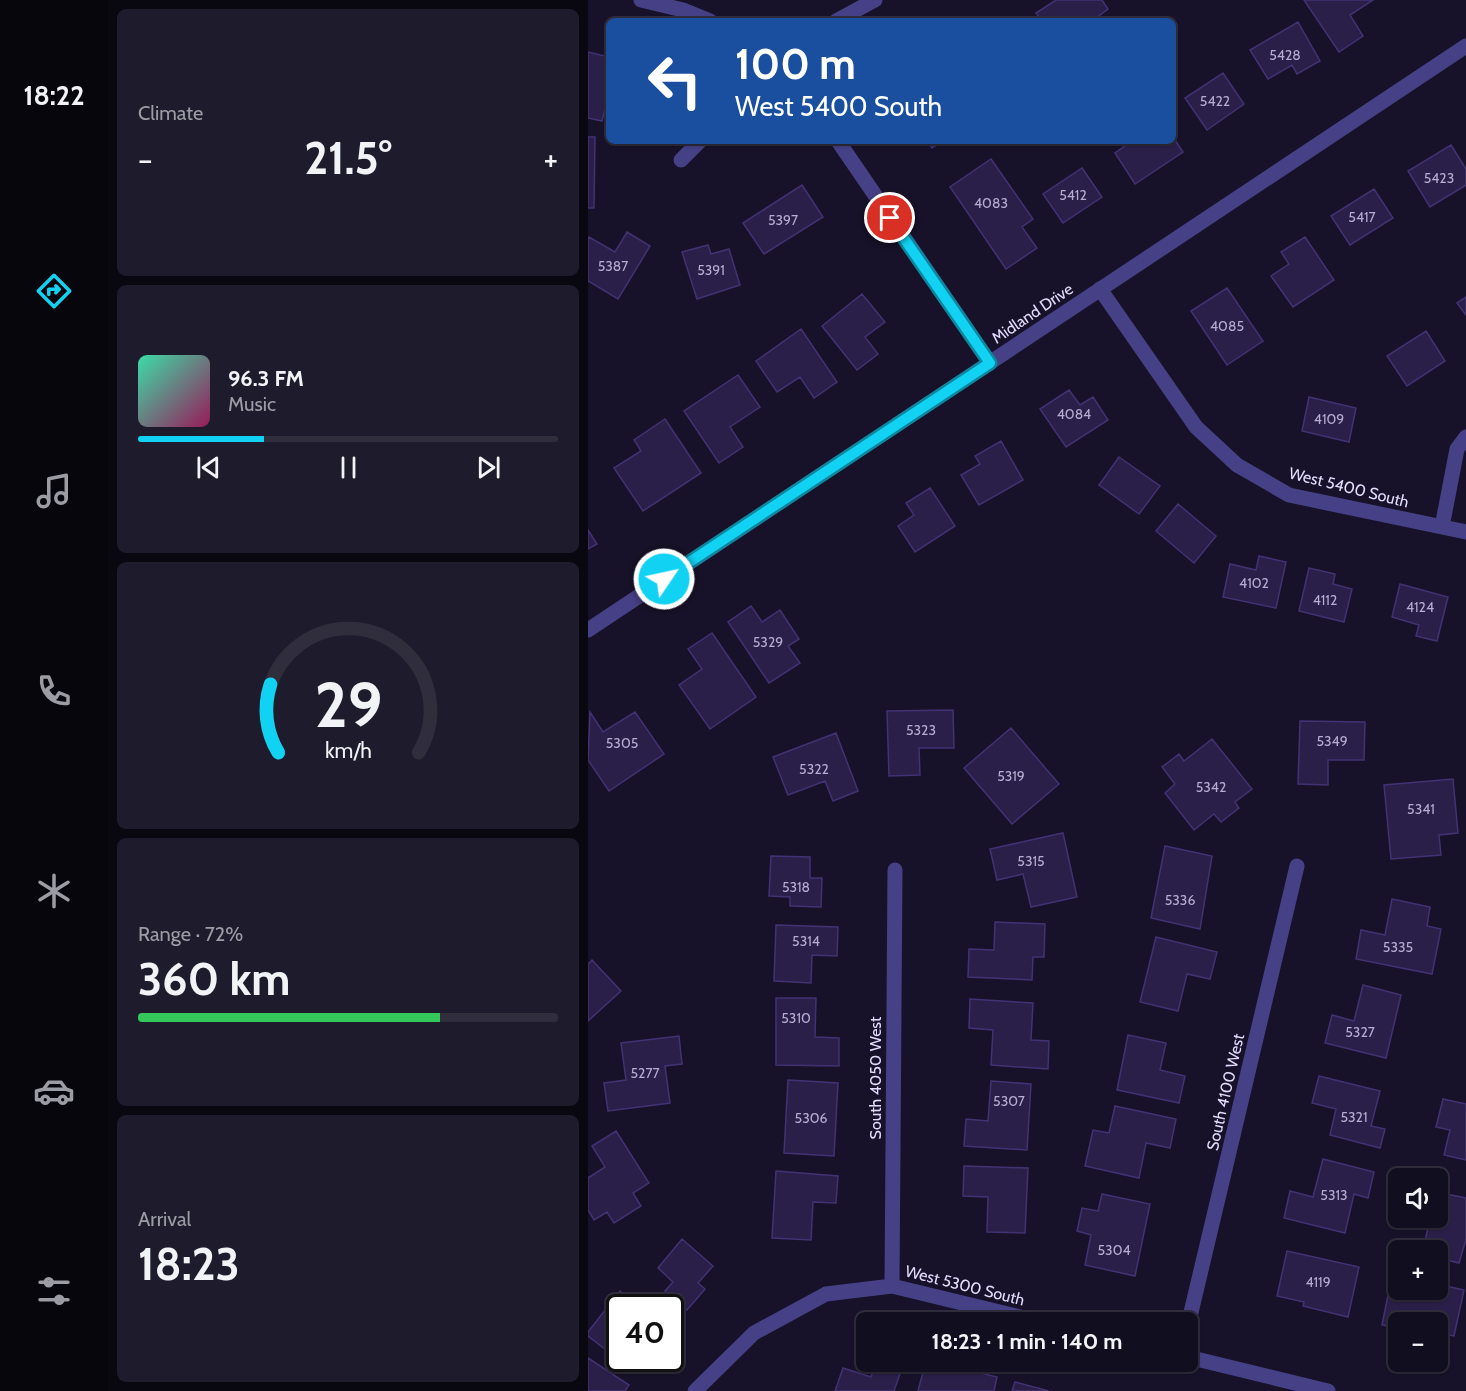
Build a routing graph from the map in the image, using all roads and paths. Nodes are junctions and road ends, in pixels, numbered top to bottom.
1 (640, 0) edge
2 (875, 0) edge
3 (703, 18) edge
4 (842, 18) edge
5 (1466, 45) edge
6 (697, 144) edge
7 (840, 144) edge
8 (681, 160) dead end
9 (1100, 289) junction
10 (990, 363) junction
11 (1466, 437) edge
12 (1442, 527) junction
13 (1466, 532) edge
14 (588, 630) edge
15 (1297, 866) dead end
16 (894, 870) dead end
17 (892, 1286) junction
18 (1000, 1312) edge
19 (1191, 1312) edge
20 (1198, 1360) edge
21 (694, 1391) edge
22 (1328, 1391) edge

1 - 3 street
2 - 4 street
5 - 9 street, Midland Drive
6 - 8 street
7 - 10 street
9 - 10 street, Midland Drive
9 - 12 street, West 5400 South
10 - 14 street, Midland Drive
11 - 12 street
12 - 13 street, West 5400 South
15 - 19 street, South 4100 West
16 - 17 street, South 4050 West
17 - 18 street, West 5300 South
17 - 21 street, West 5300 South
20 - 22 street

